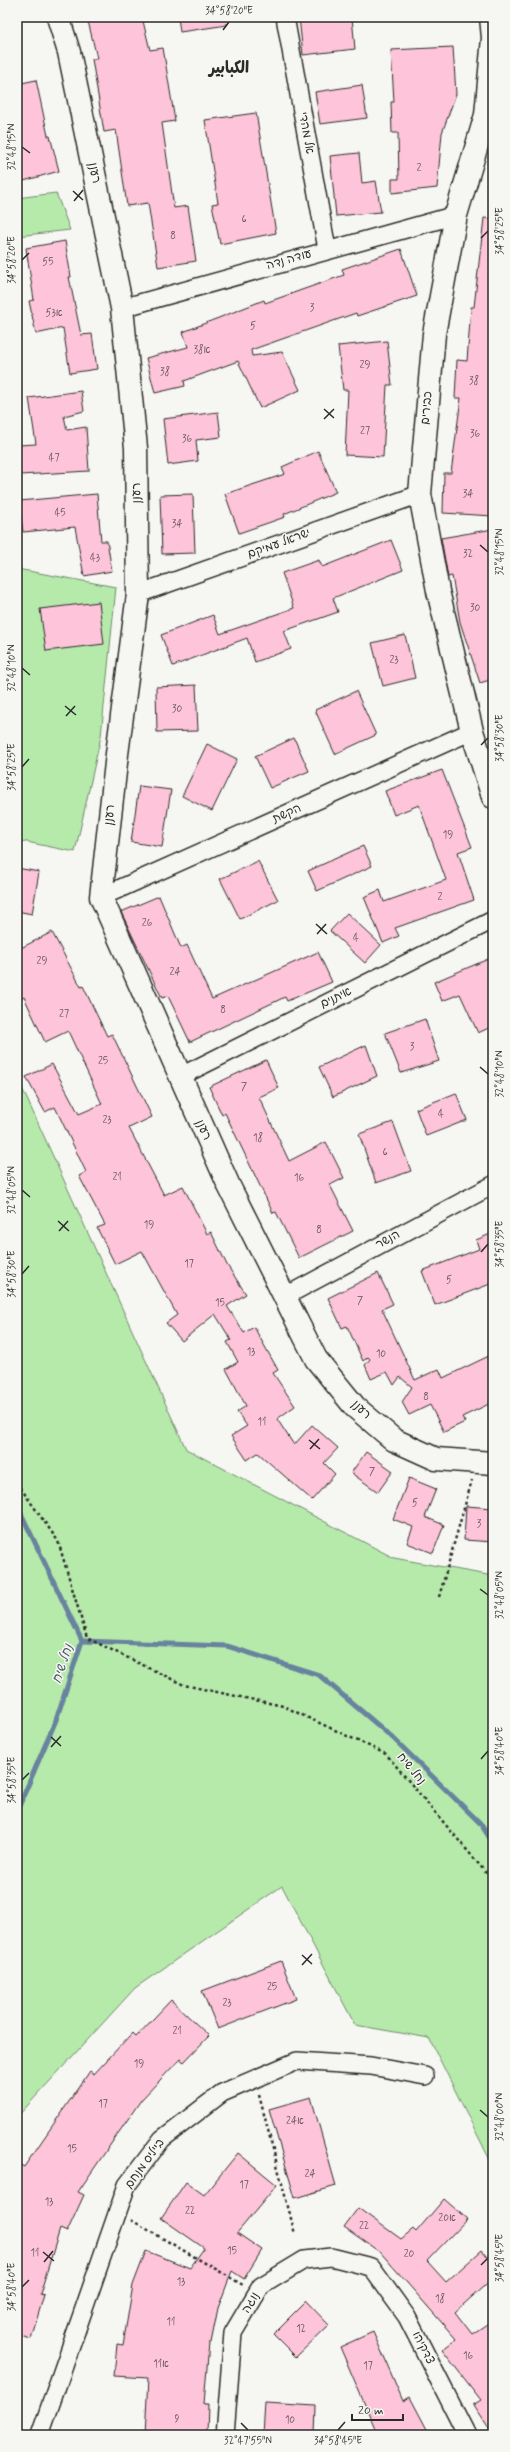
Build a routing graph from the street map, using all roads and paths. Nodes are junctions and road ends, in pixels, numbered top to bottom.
1 (58, 17) edge
2 (284, 17) edge
3 (491, 17) edge
4 (456, 215) junction
5 (327, 249) junction
6 (122, 308) junction
7 (420, 494) junction
8 (138, 594) junction
9 (472, 731) junction
10 (493, 797) edge
11 (101, 897) junction
12 (493, 920) edge
13 (179, 1077) junction
14 (493, 1185) edge
15 (284, 1297) junction
16 (485, 1464) edge
17 (17, 1483) edge
18 (439, 1597) dead end
19 (493, 1881) edge
20 (426, 2076) dead end
21 (255, 2079) junction
22 (118, 2213) junction
23 (295, 2234) dead end
24 (371, 2267) joint
25 (257, 2293) junction
26 (40, 2435) edge
27 (225, 2435) edge
28 (468, 2435) edge

1 - 6 street, רענן
2 - 5 street, אל מהדי
3 - 4 street, כבירים
4 - 5 street, עודה נדה
4 - 7 street, כבירים
5 - 6 street, עודה נדה
6 - 8 street, רענן
7 - 8 street, ישראל עמיקם
7 - 9 street, כבירים
8 - 11 street, רענן
9 - 10 street, כבירים
9 - 11 street, הקשת
11 - 13 street, רענן
12 - 13 street, איתנים
13 - 15 street, רענן
14 - 15 street, הנשר
15 - 16 street, רענן
16 - 18 path
17 - 19 path, נחל שיח
20 - 21 street, בייליס מנחם
21 - 22 street, בייליס מנחם
21 - 23 path
22 - 25 path
22 - 26 street, בייליס מנחם
24 - 25 street, נוגה
24 - 28 street, צדקיהו
25 - 27 street, נוגה

